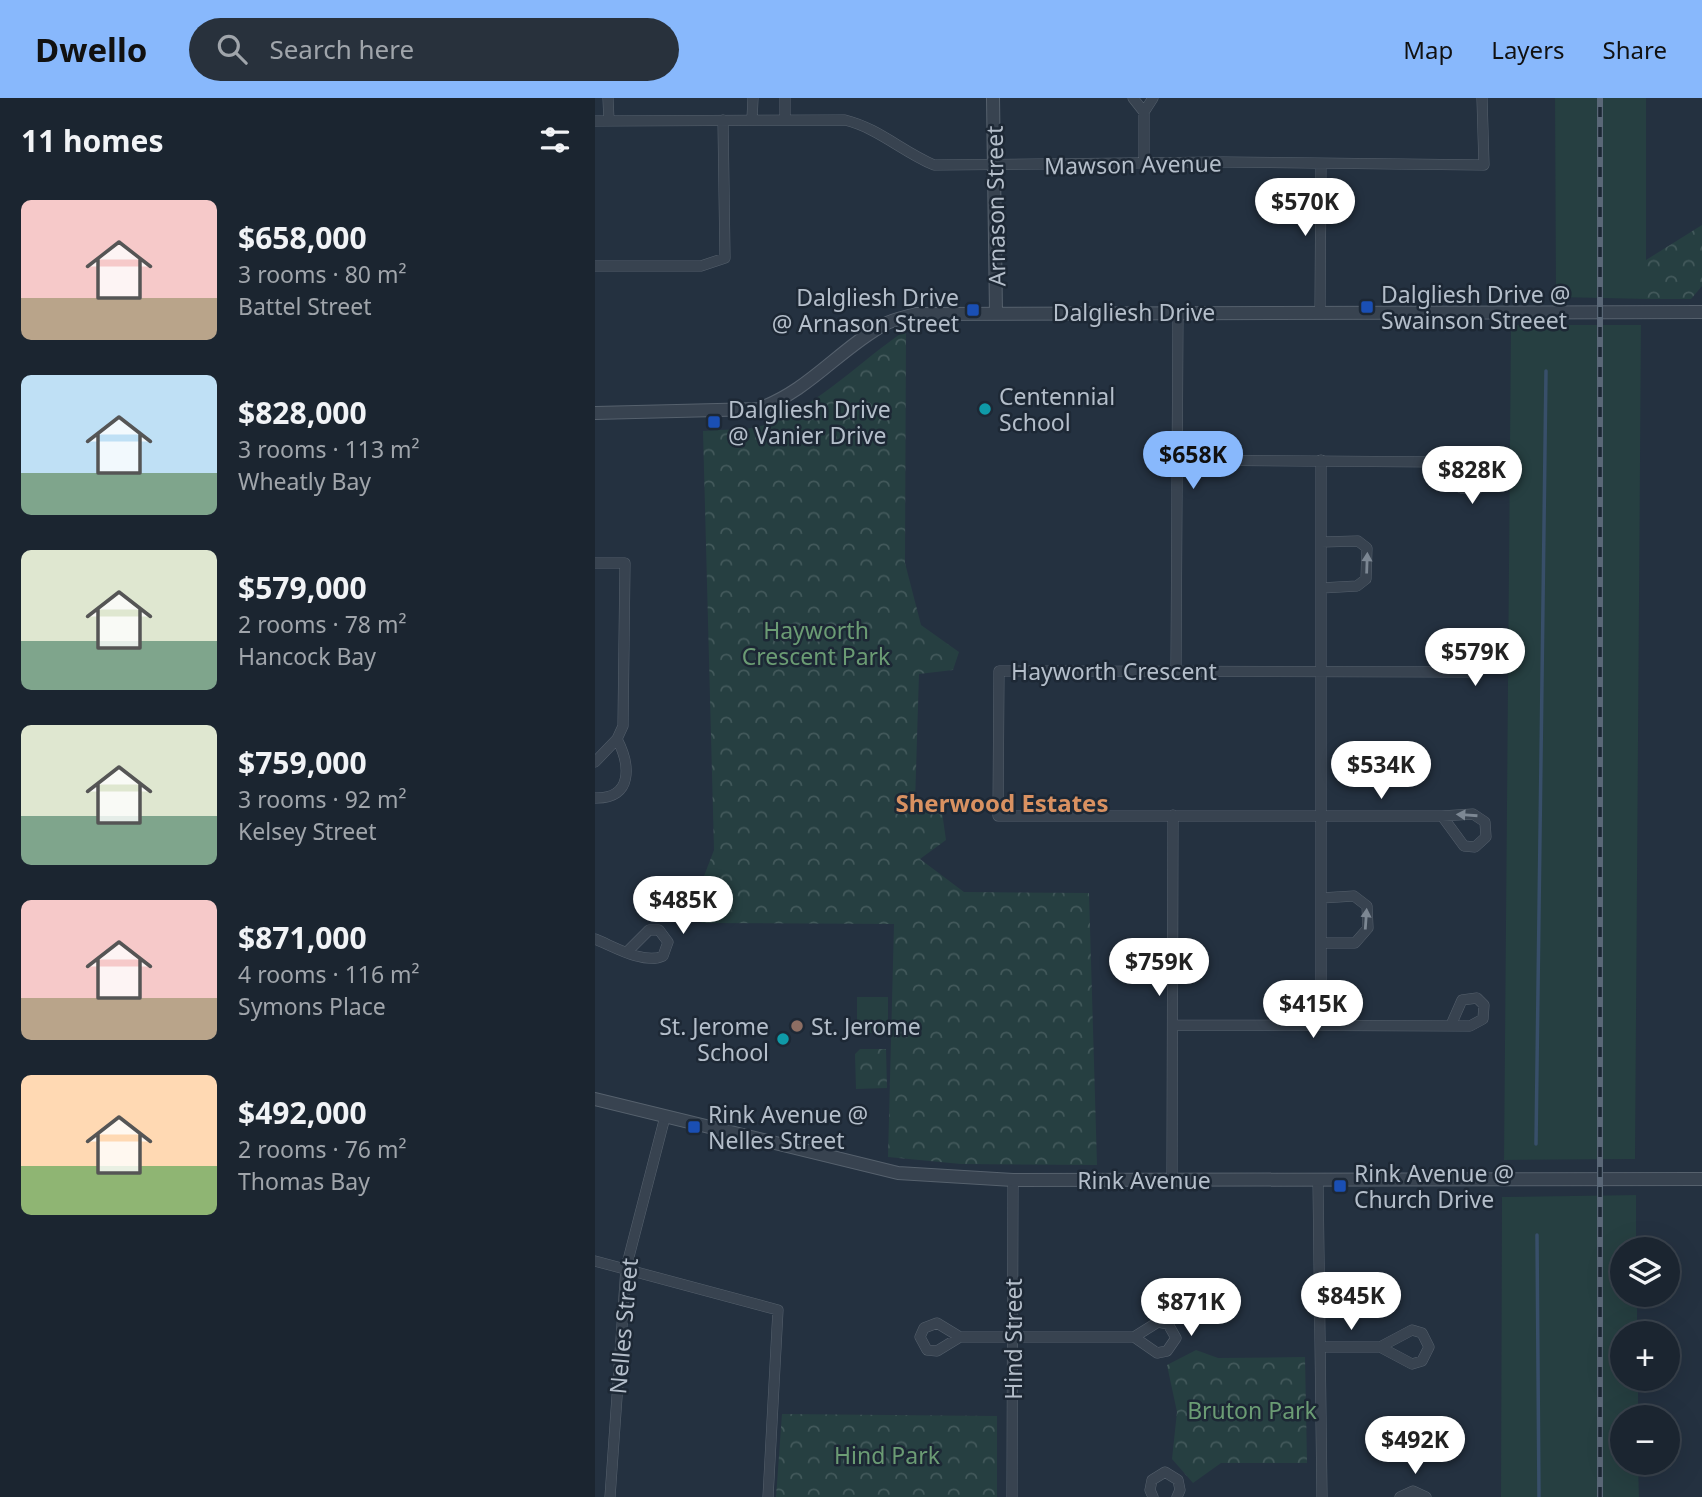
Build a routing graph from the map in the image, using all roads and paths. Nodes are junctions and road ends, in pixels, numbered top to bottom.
1 (608, 98) edge
2 (753, 98) edge
3 (785, 98) edge
4 (993, 98) edge
5 (1133, 98) edge
6 (1153, 98) edge
7 (1483, 98) edge
8 (1144, 112) junction
9 (723, 120) junction
10 (752, 120) junction
11 (785, 120) junction
12 (595, 121) edge
13 (609, 121) junction
14 (1144, 163) junction
15 (1321, 164) junction
16 (993, 166) junction
17 (595, 266) edge
18 (1178, 312) junction
19 (1320, 312) junction
20 (1702, 312) edge
21 (996, 313) junction
22 (595, 413) edge
23 (1177, 460) junction
24 (1321, 460) junction
25 (1442, 462) junction
26 (1321, 542) junction
27 (595, 563) edge
28 (1321, 588) junction
29 (1176, 671) junction
30 (1320, 672) junction
31 (1446, 672) dead end
32 (617, 739) junction
33 (595, 762) edge
34 (595, 798) edge
35 (1173, 815) junction
36 (1321, 816) junction
37 (1442, 816) junction
38 (1321, 898) junction
39 (595, 939) edge
40 (1321, 943) junction
41 (627, 952) dead end
42 (1174, 1025) junction
43 (1321, 1025) junction
44 (1451, 1025) dead end
45 (595, 1099) edge
46 (665, 1117) junction
47 (1702, 1179) edge
48 (1013, 1180) junction
49 (1172, 1180) junction
50 (1318, 1180) junction
51 (595, 1261) edge
52 (626, 1268) junction
53 (1014, 1337) junction
54 (1134, 1337) dead end
55 (960, 1338) dead end
56 (1321, 1347) junction
57 (1380, 1347) junction
58 (610, 1497) edge
59 (768, 1497) edge
60 (1012, 1497) edge
61 (1153, 1497) edge
62 (1177, 1497) edge
63 (1322, 1497) edge
64 (1400, 1497) edge
65 (1426, 1497) edge

1 - 13 street
2 - 10 street
3 - 11 street
4 - 16 street, Arnason Street
5 - 8 street
6 - 8 street
7 - 15 street, Mawson Avenue
8 - 14 street
9 - 10 street, Mawson Avenue
9 - 13 street, Mawson Avenue
9 - 17 street
10 - 11 street, Mawson Avenue
11 - 16 street, Mawson Avenue
12 - 13 street, Mawson Avenue
14 - 15 street, Mawson Avenue
14 - 16 street, Mawson Avenue
15 - 19 street
16 - 21 street, Arnason Street
18 - 19 street, Dalgliesh Drive
18 - 21 street, Dalgliesh Drive
18 - 23 street
19 - 20 street, Dalgliesh Drive
21 - 22 street, Dalgliesh Drive
23 - 24 street
23 - 29 street
24 - 25 street
24 - 26 street
25 - 25 street
26 - 28 street
28 -> 26 street
27 - 32 street
28 - 30 street
29 - 30 street, Hayworth Crescent
29 - 35 street, Hayworth Crescent
30 - 31 street, Hayworth Crescent
30 - 36 street
32 - 33 street
32 - 34 street
35 - 36 street, Hayworth Crescent
35 - 42 street
36 - 37 street, Hayworth Crescent
36 - 38 street
37 -> 37 street, Hayworth Crescent
38 - 40 street
40 -> 38 street
39 - 41 street
40 - 43 street
42 - 43 street
42 - 49 street
43 - 44 street
45 - 46 street, Rink Avenue
46 - 48 street, Rink Avenue
46 - 52 street, Nelles Street
47 - 50 street, Rink Avenue
48 - 49 street, Rink Avenue
48 - 53 street, Hind Street
49 - 50 street, Rink Avenue
50 - 56 street
51 - 52 street
52 - 58 street, Nelles Street
52 - 59 street
53 - 54 street
53 - 55 street
53 - 60 street, Hind Street
56 - 57 street
56 - 63 street
57 - 57 street
61 - 62 street
64 - 65 street

